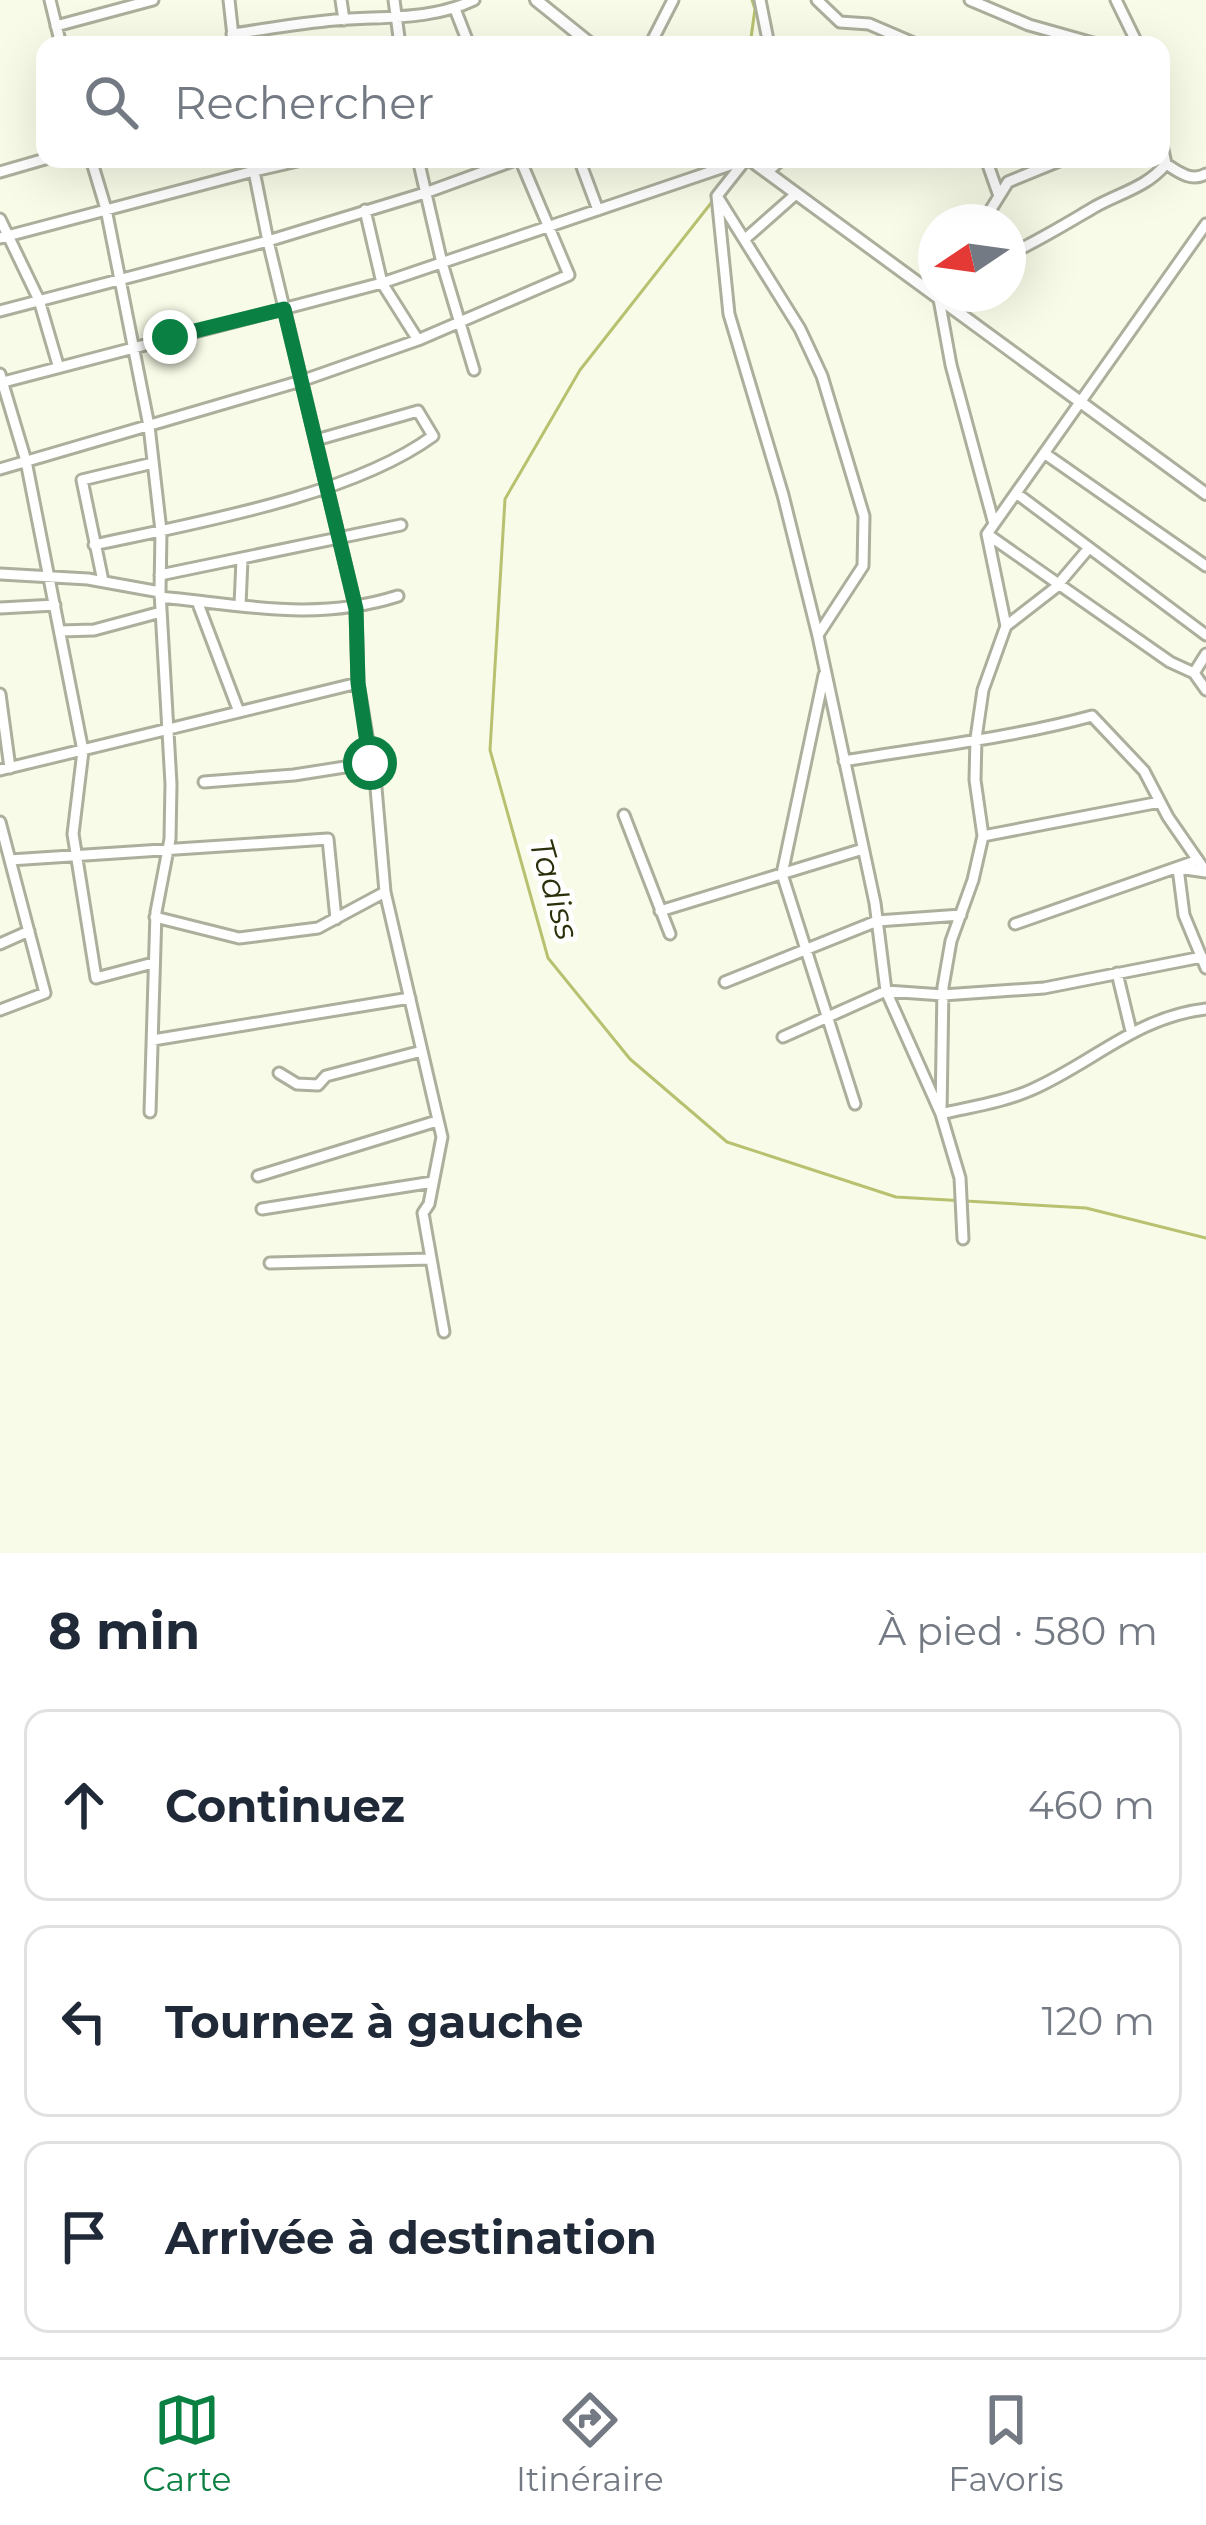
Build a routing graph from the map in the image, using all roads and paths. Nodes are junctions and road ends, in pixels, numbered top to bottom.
1 (50, 0) edge
2 (153, 0) edge
3 (229, 0) edge
4 (341, 0) edge
5 (394, 0) edge
6 (474, 0) edge
7 (536, 0) edge
8 (673, 0) edge
9 (760, 0) edge
10 (817, 0) edge
11 (970, 0) edge
12 (1116, 0) edge
13 (455, 9) junction
14 (397, 18) junction
15 (344, 20) junction
16 (56, 26) junction
17 (59, 36) edge
18 (233, 36) edge
19 (251, 36) edge
20 (399, 36) edge
21 (466, 36) edge
22 (581, 36) edge
23 (655, 36) edge
24 (767, 36) edge
25 (897, 36) edge
26 (1068, 36) edge
27 (1134, 36) edge
28 (36, 162) edge
29 (1170, 167) edge
30 (95, 168) edge
31 (243, 168) edge
32 (254, 168) edge
33 (420, 168) edge
34 (494, 168) edge
35 (523, 168) edge
36 (582, 168) edge
37 (721, 168) edge
38 (740, 168) edge
39 (760, 168) edge
40 (771, 168) edge
41 (989, 168) edge
42 (1042, 168) edge
43 (1158, 168) edge
44 (0, 172) edge
45 (766, 172) junction
46 (1206, 174) edge
47 (424, 193) junction
48 (796, 194) junction
49 (717, 196) junction
50 (1000, 196) junction
51 (995, 204) edge
52 (106, 209) junction
53 (365, 210) junction
54 (598, 210) junction
55 (0, 219) edge
56 (1206, 224) edge
57 (547, 228) junction
58 (3, 237) edge
59 (745, 239) junction
60 (268, 241) junction
61 (1026, 247) edge
62 (442, 263) junction
63 (118, 278) junction
64 (918, 281) edge
65 (382, 283) junction
66 (39, 300) junction
67 (284, 309) junction
68 (0, 311) edge
69 (939, 312) edge
70 (960, 312) edge
71 (460, 322) junction
72 (418, 340) junction
73 (132, 346) junction
74 (58, 365) junction
75 (474, 370) dead end
76 (1, 380) edge
77 (301, 381) junction
78 (1080, 403) junction
79 (149, 426) junction
80 (316, 440) junction
81 (1045, 453) junction
82 (26, 461) junction
83 (153, 464) junction
84 (0, 469) edge
85 (327, 488) junction
86 (1016, 493) junction
87 (1206, 494) edge
88 (401, 525) dead end
89 (991, 529) junction
90 (161, 531) junction
91 (338, 540) junction
92 (94, 545) junction
93 (1089, 548) junction
94 (242, 560) junction
95 (1206, 566) edge
96 (0, 574) edge
97 (160, 575) junction
98 (46, 576) junction
99 (103, 581) junction
100 (1059, 584) junction
101 (160, 595) junction
102 (398, 596) dead end
103 (196, 601) junction
104 (55, 605) junction
105 (240, 605) junction
106 (0, 608) edge
107 (356, 609) junction
108 (161, 612) junction
109 (1006, 626) junction
110 (60, 631) junction
111 (1206, 634) edge
112 (818, 636) junction
113 (1206, 654) edge
114 (825, 670) junction
115 (1194, 673) junction
116 (358, 683) junction
117 (1206, 690) edge
118 (0, 694) edge
119 (239, 712) junction
120 (165, 730) junction
121 (976, 738) junction
122 (83, 751) junction
123 (844, 761) junction
124 (370, 763) junction
125 (5, 769) edge
126 (204, 782) dead end
127 (1160, 802) junction
128 (624, 814) dead end
129 (0, 823) edge
130 (983, 836) junction
131 (863, 849) junction
132 (168, 851) junction
133 (76, 856) junction
134 (10, 860) junction
135 (1198, 860) junction
136 (1178, 868) junction
137 (1206, 872) edge
138 (782, 874) junction
139 (14, 875) junction
140 (0, 882) edge
141 (385, 892) junction
142 (660, 911) junction
143 (961, 915) junction
144 (155, 917) junction
145 (336, 919) junction
146 (877, 921) junction
147 (1016, 924) dead end
148 (29, 931) junction
149 (670, 934) dead end
150 (0, 944) edge
151 (808, 950) junction
152 (1204, 962) edge
153 (153, 963) junction
154 (1118, 974) junction
155 (724, 982) dead end
156 (886, 992) junction
157 (943, 995) junction
158 (410, 998) junction
159 (0, 1010) edge
160 (1206, 1010) edge
161 (826, 1017) junction
162 (1131, 1030) junction
163 (783, 1036) dead end
164 (152, 1040) junction
165 (422, 1051) junction
166 (279, 1073) dead end
167 (855, 1104) dead end
168 (150, 1112) dead end
169 (941, 1114) junction
170 (437, 1121) junction
171 (258, 1176) dead end
172 (433, 1182) junction
173 (262, 1209) dead end
174 (963, 1239) dead end
175 (431, 1259) junction
176 (270, 1263) dead end
177 (444, 1332) dead end

1 - 16 street
2 - 16 street
3 - 18 street
4 - 15 street
5 - 14 street
6 - 13 street
7 - 22 main road
8 - 23 street
9 - 24 street
10 - 25 street
11 - 26 street
12 - 27 street
13 - 14 street
13 - 21 street
14 - 15 street
14 - 20 street
15 - 19 street
16 - 17 street
28 - 44 street
29 - 46 street
30 - 52 street
31 - 52 street
32 - 60 street
33 - 47 street
34 - 47 street
35 - 57 street
36 - 54 street
37 - 54 street
38 - 49 street
39 - 45 main road
40 - 45 street
41 - 50 street
42 - 50 street
43 - 61 street
45 - 48 main road
47 - 53 street
47 - 62 street
48 - 59 street
48 - 64 main road
49 - 59 street
49 - 112 street
50 - 51 street
52 - 58 street
52 - 63 street
53 - 60 street
53 - 65 street
54 - 57 street
55 - 58 street
56 - 78 street
57 - 62 street
57 - 71 street
58 - 66 street
59 - 112 street
60 - 63 street
60 - 67 street
62 - 65 street
62 - 71 street
63 - 66 street
63 - 73 street
65 - 67 street
65 - 72 street
66 - 68 street
66 - 74 street
67 - 73 street
67 - 77 street
69 - 89 street
70 - 78 main road
71 - 72 street
71 - 75 street
72 - 77 street
73 - 74 street
73 - 79 street
74 - 76 street
76 - 82 street
77 - 79 street
77 - 80 street
78 - 81 street
78 - 87 main road
79 - 82 street
79 - 83 street
80 - 85 street
80 - 85 street
81 - 86 street
81 - 95 street
82 - 84 street
82 - 98 street
83 - 90 street
83 - 92 street
85 - 90 street
85 - 91 street
86 - 89 street
86 - 93 street
88 - 91 street
89 - 100 street
89 - 109 street
90 - 92 street
90 - 97 street
91 - 94 street
91 - 107 street
92 - 99 street
93 - 100 street
93 - 111 street
94 - 97 street
94 - 105 street
96 - 98 street
97 - 101 street
98 - 99 street
98 - 104 street
99 - 101 street
100 - 109 street
100 - 115 street
101 - 103 street
101 - 108 street
102 - 107 street
103 - 105 street
103 - 119 street
104 - 106 street
104 - 110 street
105 - 107 street
107 - 116 street
108 - 110 street
108 - 120 street
109 - 121 street
110 - 122 street
112 - 114 street
113 - 115 street
114 - 123 street
114 - 138 street
115 - 117 street
116 - 119 street
116 - 124 street
118 - 125 street
119 - 120 street
120 - 122 street
120 - 132 street
121 - 123 street
121 - 127 street
121 - 130 street
122 - 125 street
122 - 133 street
123 - 131 street
124 - 126 street
124 - 141 street
127 - 130 street
127 - 135 street
128 - 142 street
129 - 134 street
130 - 143 street
131 - 138 street
131 - 146 street
132 - 133 street
132 - 144 street
132 - 145 street
133 - 134 street
133 - 153 street
134 - 139 street
135 - 136 street
135 - 137 street
136 - 137 street
136 - 147 street
136 - 152 street
138 - 142 street
138 - 151 street
139 - 140 street
139 - 148 street
141 - 145 street
141 - 158 street
142 - 149 street
143 - 146 street
143 - 157 street
144 - 145 street
144 - 153 street
146 - 151 street
146 - 156 street
148 - 150 street
148 - 159 street
151 - 155 street
151 - 161 street
152 - 154 street
153 - 164 street
154 - 157 street
154 - 162 street
156 - 157 street
156 - 161 street
156 - 169 street
157 - 169 street
158 - 164 street
158 - 165 street
160 - 162 street
161 - 163 street
161 - 167 street
162 - 169 street
164 - 168 street
165 - 166 street
165 - 170 street
169 - 174 street
170 - 171 street
170 - 172 street
172 - 173 street
172 - 175 street
175 - 176 street
175 - 177 street

